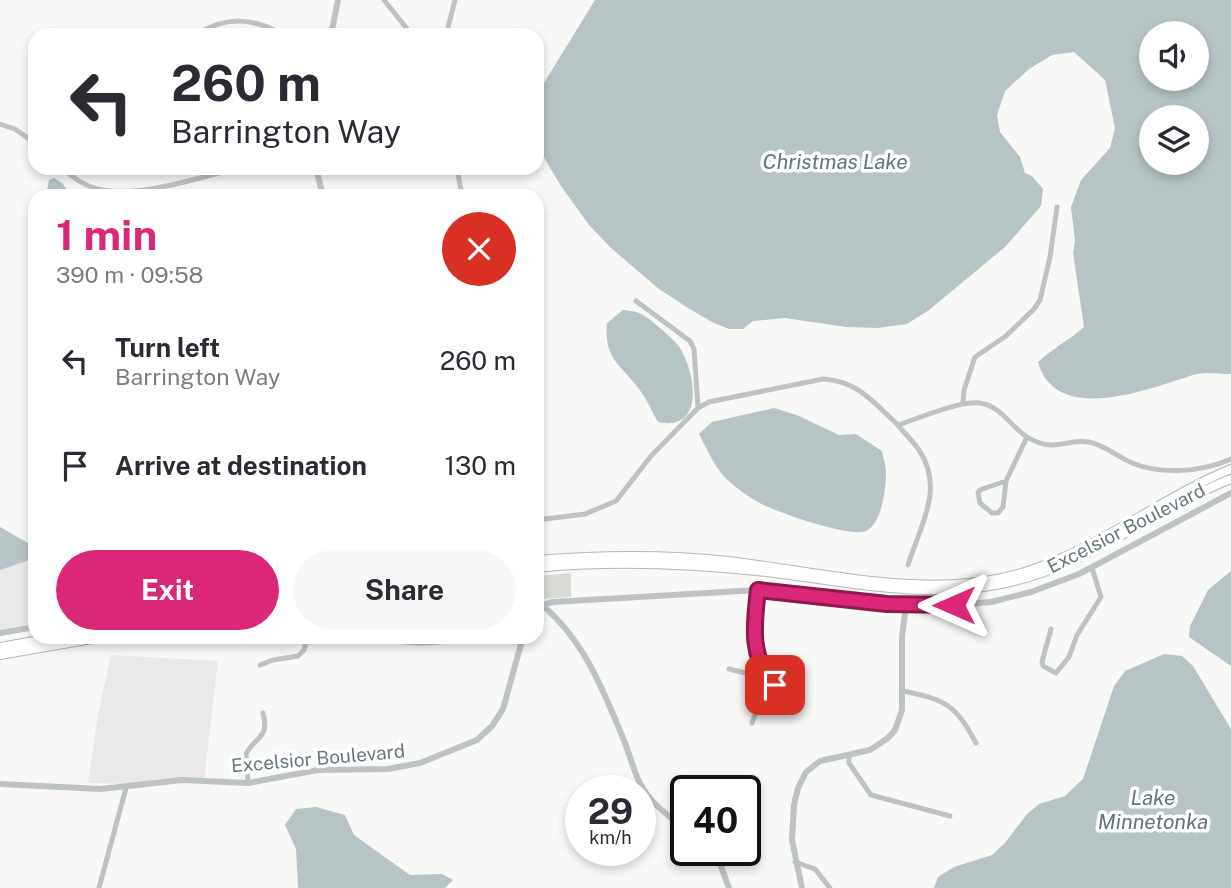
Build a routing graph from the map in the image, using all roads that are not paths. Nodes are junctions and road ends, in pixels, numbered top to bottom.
1 (338, 0) edge
2 (384, 0) edge
3 (454, 0) edge
4 (208, 28) edge
5 (272, 28) edge
6 (332, 28) edge
7 (406, 28) edge
8 (448, 28) edge
9 (0, 124) edge
10 (28, 138) edge
11 (72, 175) edge
12 (212, 175) edge
13 (103, 189) edge
14 (128, 189) edge
15 (1057, 207) dead end
16 (636, 301) dead end
17 (963, 404) junction
18 (698, 408) junction
19 (898, 425) junction
20 (1027, 437) junction
21 (1231, 459) edge
22 (1231, 469) edge
23 (1231, 479) edge
24 (1006, 481) junction
25 (1231, 493) edge
26 (544, 519) edge
27 (544, 560) edge
28 (908, 565) dead end
29 (544, 568) edge
30 (1092, 568) junction
31 (758, 590) junction
32 (544, 605) edge
33 (906, 605) junction
34 (544, 610) edge
35 (28, 628) edge
36 (1051, 629) dead end
37 (0, 633) edge
38 (28, 642) edge
39 (63, 644) edge
40 (305, 644) edge
41 (521, 644) edge
42 (0, 647) edge
43 (0, 655) edge
44 (260, 665) dead end
45 (760, 666) junction
46 (729, 669) dead end
47 (903, 691) junction
48 (263, 713) dead end
49 (752, 723) dead end
50 (976, 743) dead end
51 (849, 755) junction
52 (248, 783) junction
53 (0, 784) edge
54 (126, 788) junction
55 (670, 816) edge
56 (950, 816) dead end
57 (795, 862) junction
58 (721, 866) edge
59 (99, 888) edge
60 (729, 888) edge
61 (802, 888) edge
62 (830, 888) edge

1 - 6 street
2 - 7 street
3 - 8 street
4 - 5 street
9 - 10 street
11 - 13 street
12 - 14 street
15 - 17 street
16 - 18 street
17 - 19 street
17 - 20 street
18 - 19 street
18 - 26 street
19 - 28 street
20 - 21 street
20 - 24 street
22 - 27 main road
23 - 29 main road
24 - 24 street
25 - 30 street, Excelsior Boulevard
30 - 33 street, Excelsior Boulevard
30 - 36 street
31 - 32 street, Excelsior Boulevard
31 - 33 street, Excelsior Boulevard
31 - 45 street
33 - 47 street
34 - 55 street
35 - 37 street
38 - 42 main road
39 - 43 main road
40 - 44 street
41 - 52 street, Excelsior Boulevard
45 - 46 street
45 - 49 street
47 - 50 street
47 - 51 street
48 - 52 street
51 - 56 street
51 - 57 street
52 - 54 street, Excelsior Boulevard
53 - 54 street, Excelsior Boulevard
54 - 59 street
57 - 61 street
57 - 62 street
58 - 60 street

